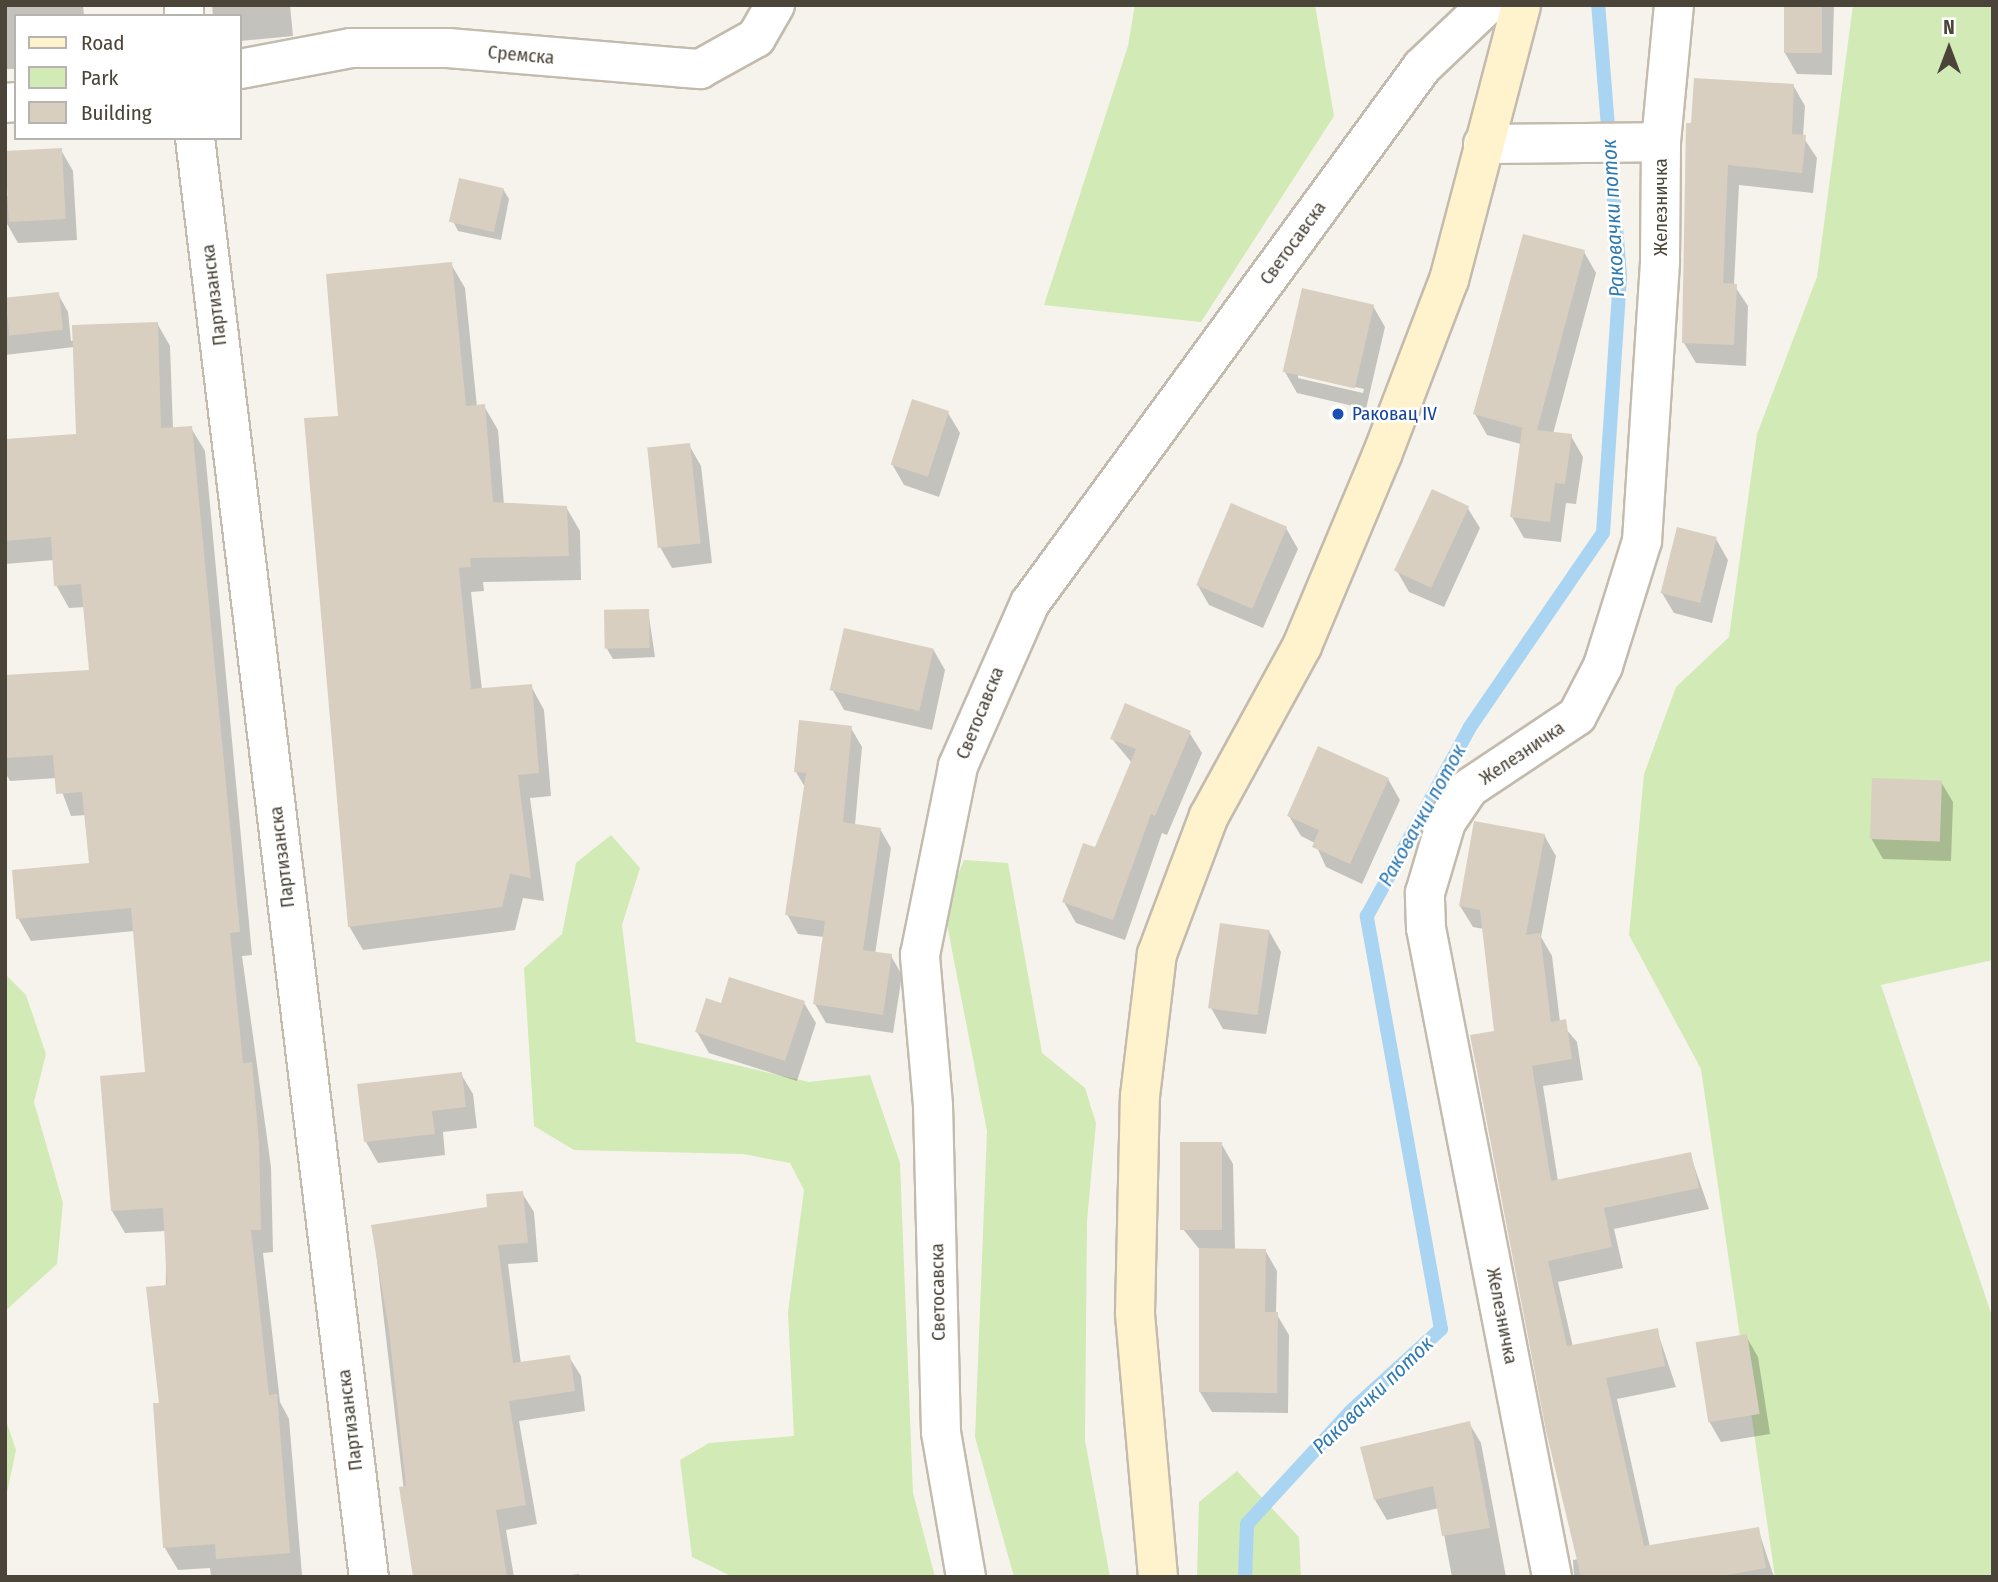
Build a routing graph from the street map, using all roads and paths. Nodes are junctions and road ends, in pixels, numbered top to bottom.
1 (775, 5) edge
2 (1487, 5) edge
3 (1521, 5) edge
4 (1674, 5) edge
5 (242, 69) edge
6 (195, 140) edge
7 (1661, 142) junction
8 (1483, 144) junction
9 (369, 1577) edge
10 (966, 1577) edge
11 (1158, 1577) edge
12 (1552, 1577) edge

1 - 5 street, Сремска
2 - 10 street, Светосавска
3 - 8 street
4 - 7 street, Железничка
6 - 9 street, Партизанска
7 - 8 street
7 - 12 street, Железничка
8 - 11 street

